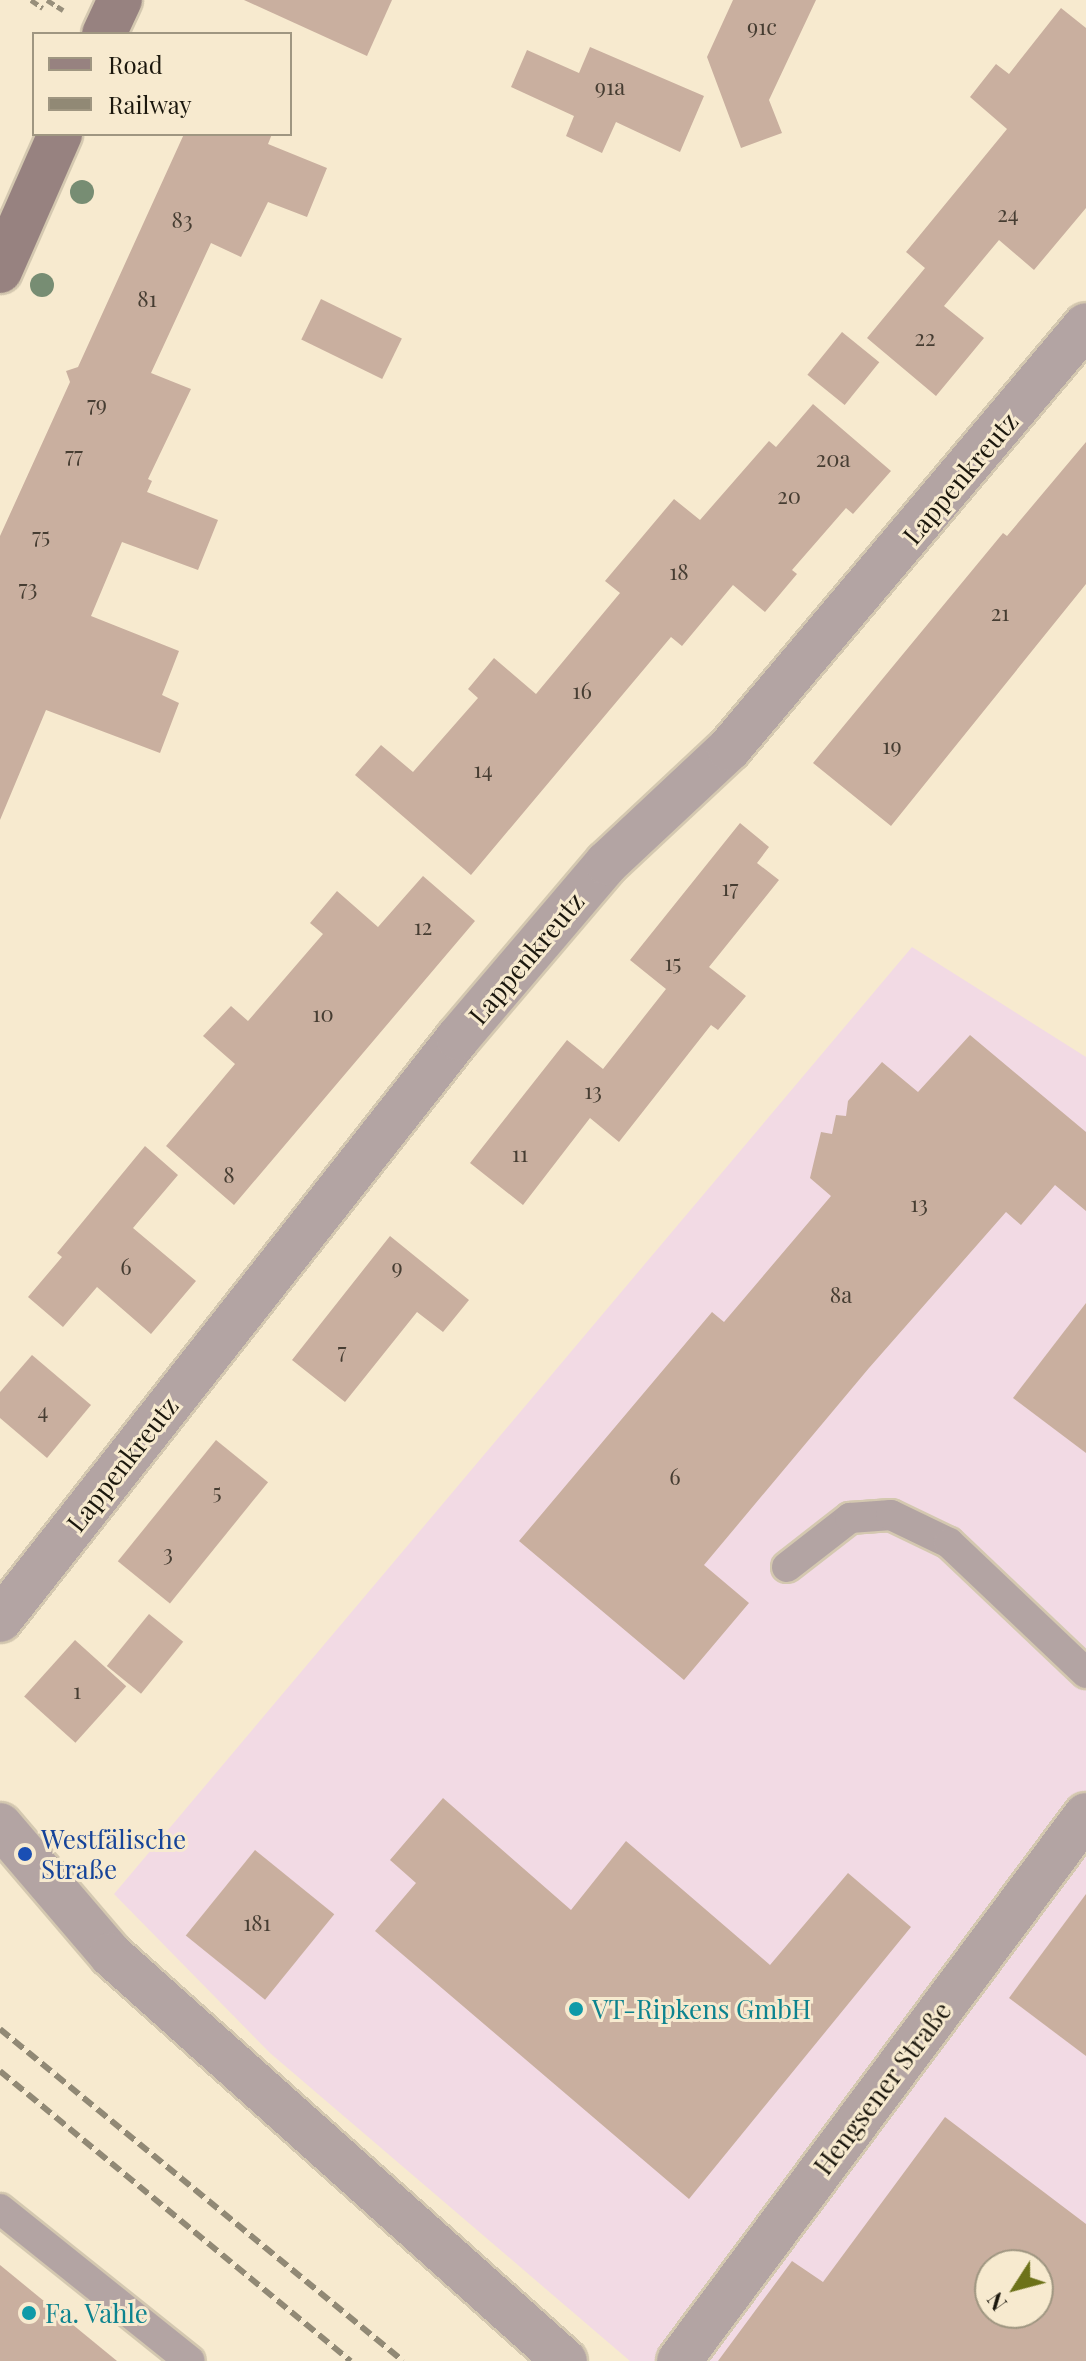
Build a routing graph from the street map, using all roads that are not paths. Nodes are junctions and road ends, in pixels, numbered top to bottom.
1 (120, 0) edge
2 (105, 32) edge
3 (59, 136) edge
4 (0, 271) edge
5 (1086, 325) edge
6 (787, 1567) dead end
7 (0, 1620) edge
8 (1086, 1673) edge
9 (1086, 1815) edge
10 (0, 1825) edge
11 (0, 2209) edge
12 (190, 2361) edge
13 (565, 2361) edge
14 (679, 2361) edge

1 - 2 main road
3 - 4 main road
5 - 7 street, Lappenkreutz
6 - 8 lane
9 - 14 street, Hengsener Straße
10 - 13 street
11 - 12 lane

